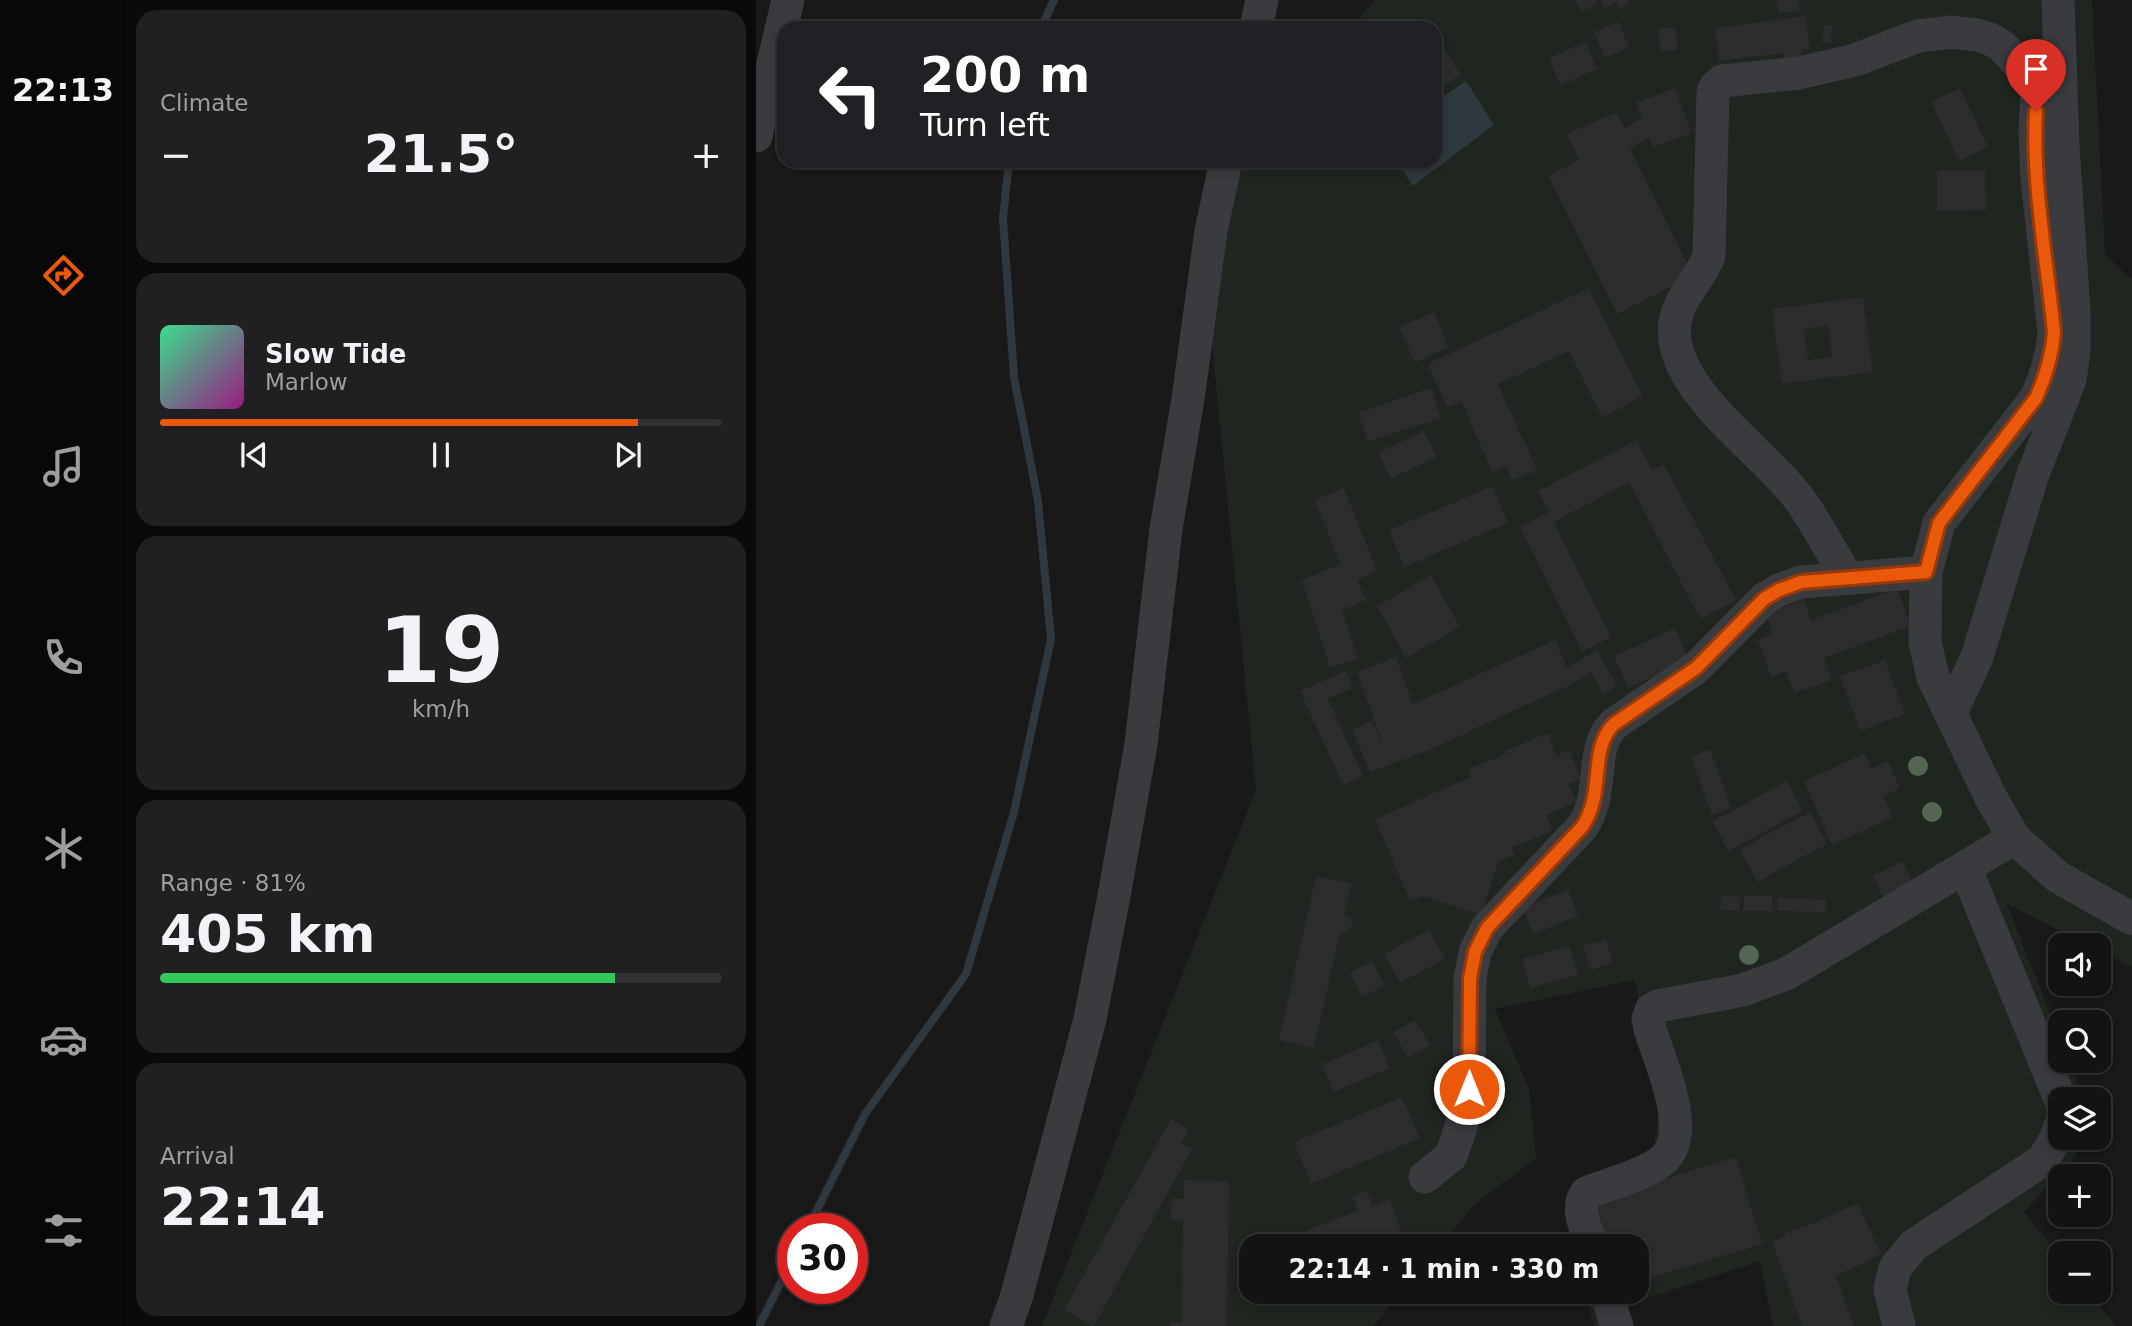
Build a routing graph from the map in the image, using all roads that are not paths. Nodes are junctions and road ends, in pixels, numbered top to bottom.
1 (788, 0) edge
2 (1262, 0) edge
3 (2038, 0) edge
4 (2058, 0) edge
5 (783, 21) edge
6 (1258, 21) edge
7 (777, 47) edge
8 (2037, 91) junction
9 (756, 136) edge
10 (1224, 168) edge
11 (1926, 572) junction
12 (1847, 578) junction
13 (1951, 713) junction
14 (2014, 838) junction
15 (1965, 867) junction
16 (2132, 919) edge
17 (2055, 1087) edge
18 (2049, 1150) edge
19 (1426, 1177) dead end
20 (1588, 1234) edge
21 (1610, 1304) edge
22 (1006, 1326) edge
23 (1617, 1326) edge
24 (1899, 1326) edge

1 - 5 street
2 - 6 street
3 - 8 street
4 - 13 street
7 - 9 street
8 - 11 street
8 - 12 street
10 - 22 street
11 - 12 street
11 - 13 street
12 - 19 street
13 - 14 street
14 - 15 street
14 - 16 street
15 - 17 street
15 - 20 street
18 - 24 street
21 - 23 street

